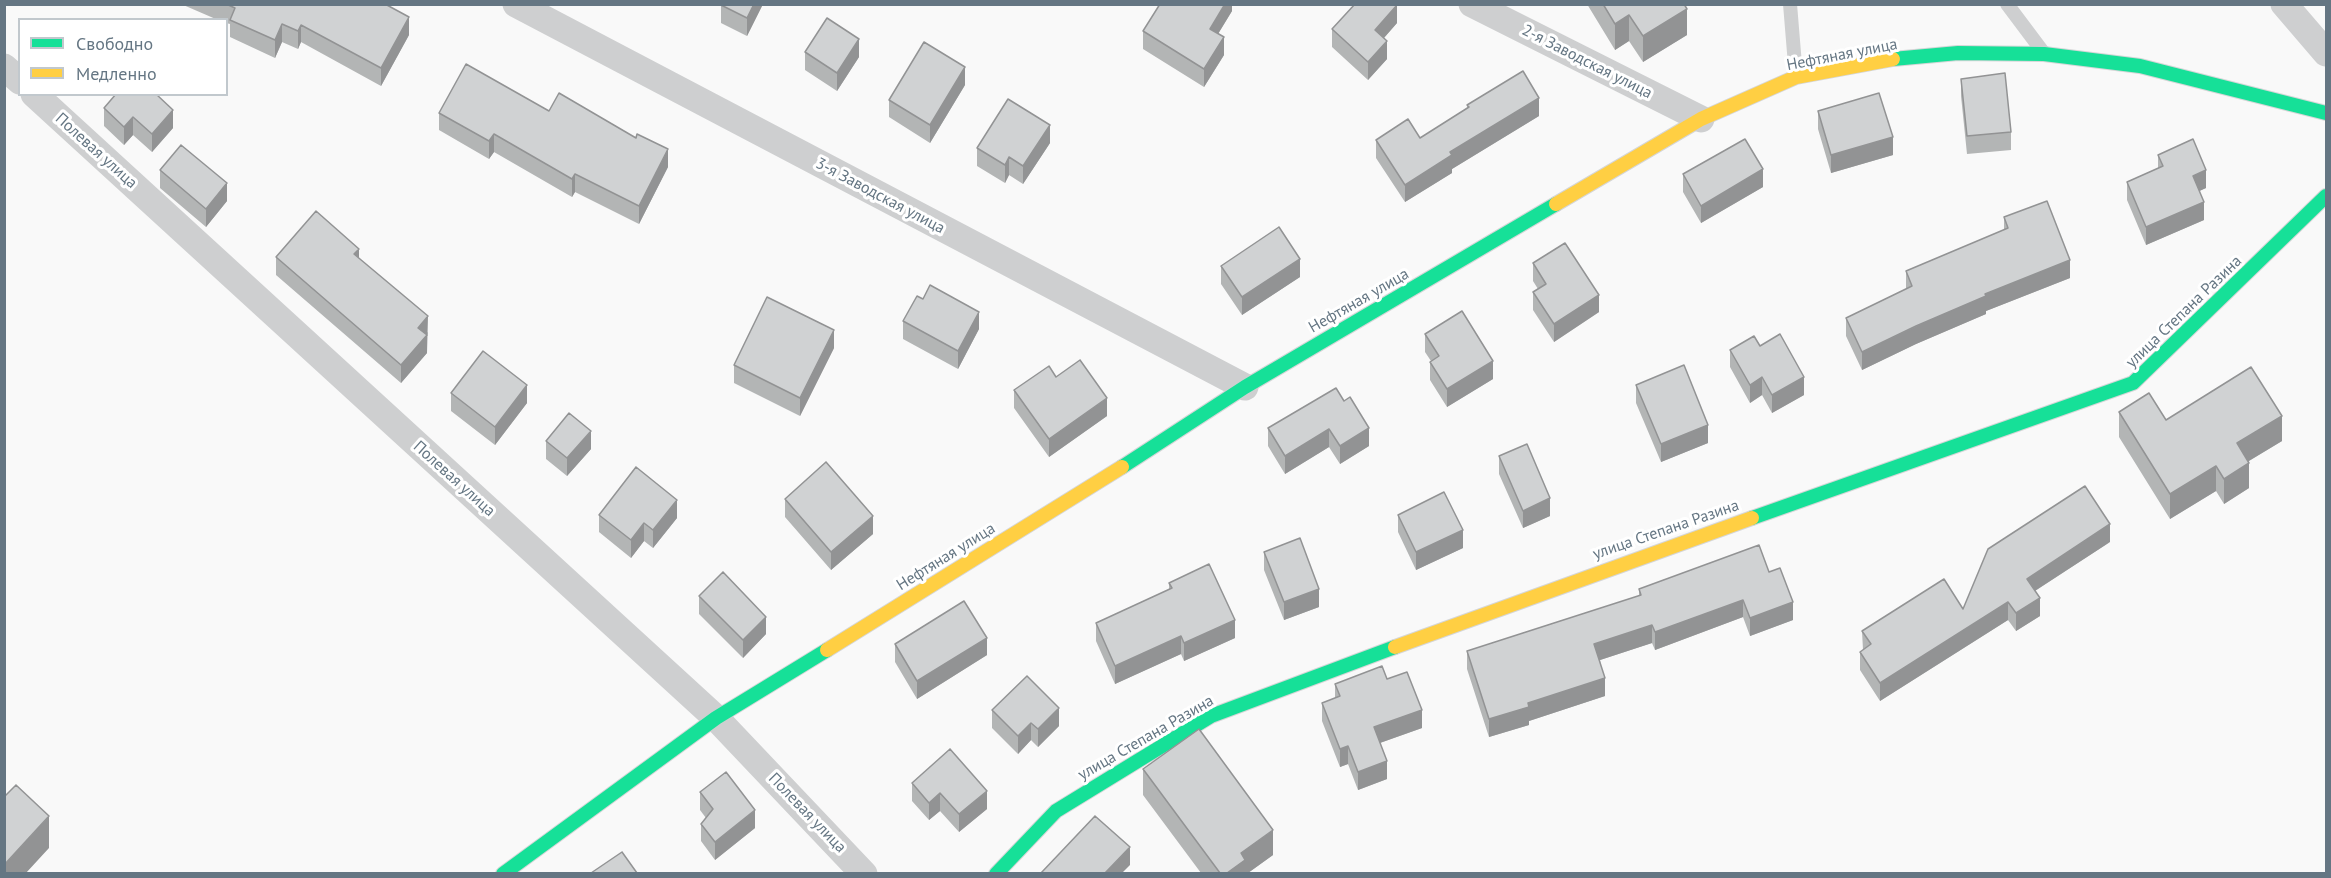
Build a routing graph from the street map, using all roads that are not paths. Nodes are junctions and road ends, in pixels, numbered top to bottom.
1 (516, 4) edge
2 (1472, 4) edge
3 (1790, 4) edge
4 (2007, 4) edge
5 (2284, 4) edge
6 (2326, 53) edge
7 (2044, 54) junction
8 (4, 68) edge
9 (1796, 77) junction
10 (18, 79) edge
11 (36, 96) edge
12 (2326, 113) edge
13 (1701, 118) junction
14 (2326, 196) edge
15 (1245, 387) junction
16 (716, 718) junction
17 (503, 873) edge
18 (864, 873) edge
19 (996, 873) edge

1 - 15 street, 3-я Заводская улица
2 - 13 street, 2-я Заводская улица
3 - 9 lane
4 - 7 lane
5 - 6 street
7 - 9 main road, Нефтяная улица
7 - 12 main road, Нефтяная улица
8 - 10 street
9 - 13 main road, Нефтяная улица
11 - 16 street, Полевая улица
13 - 15 main road, Нефтяная улица
14 - 19 main road, улица Степана Разина
15 - 16 main road, Нефтяная улица
16 - 17 main road, Нефтяная улица
16 - 18 street, Полевая улица

